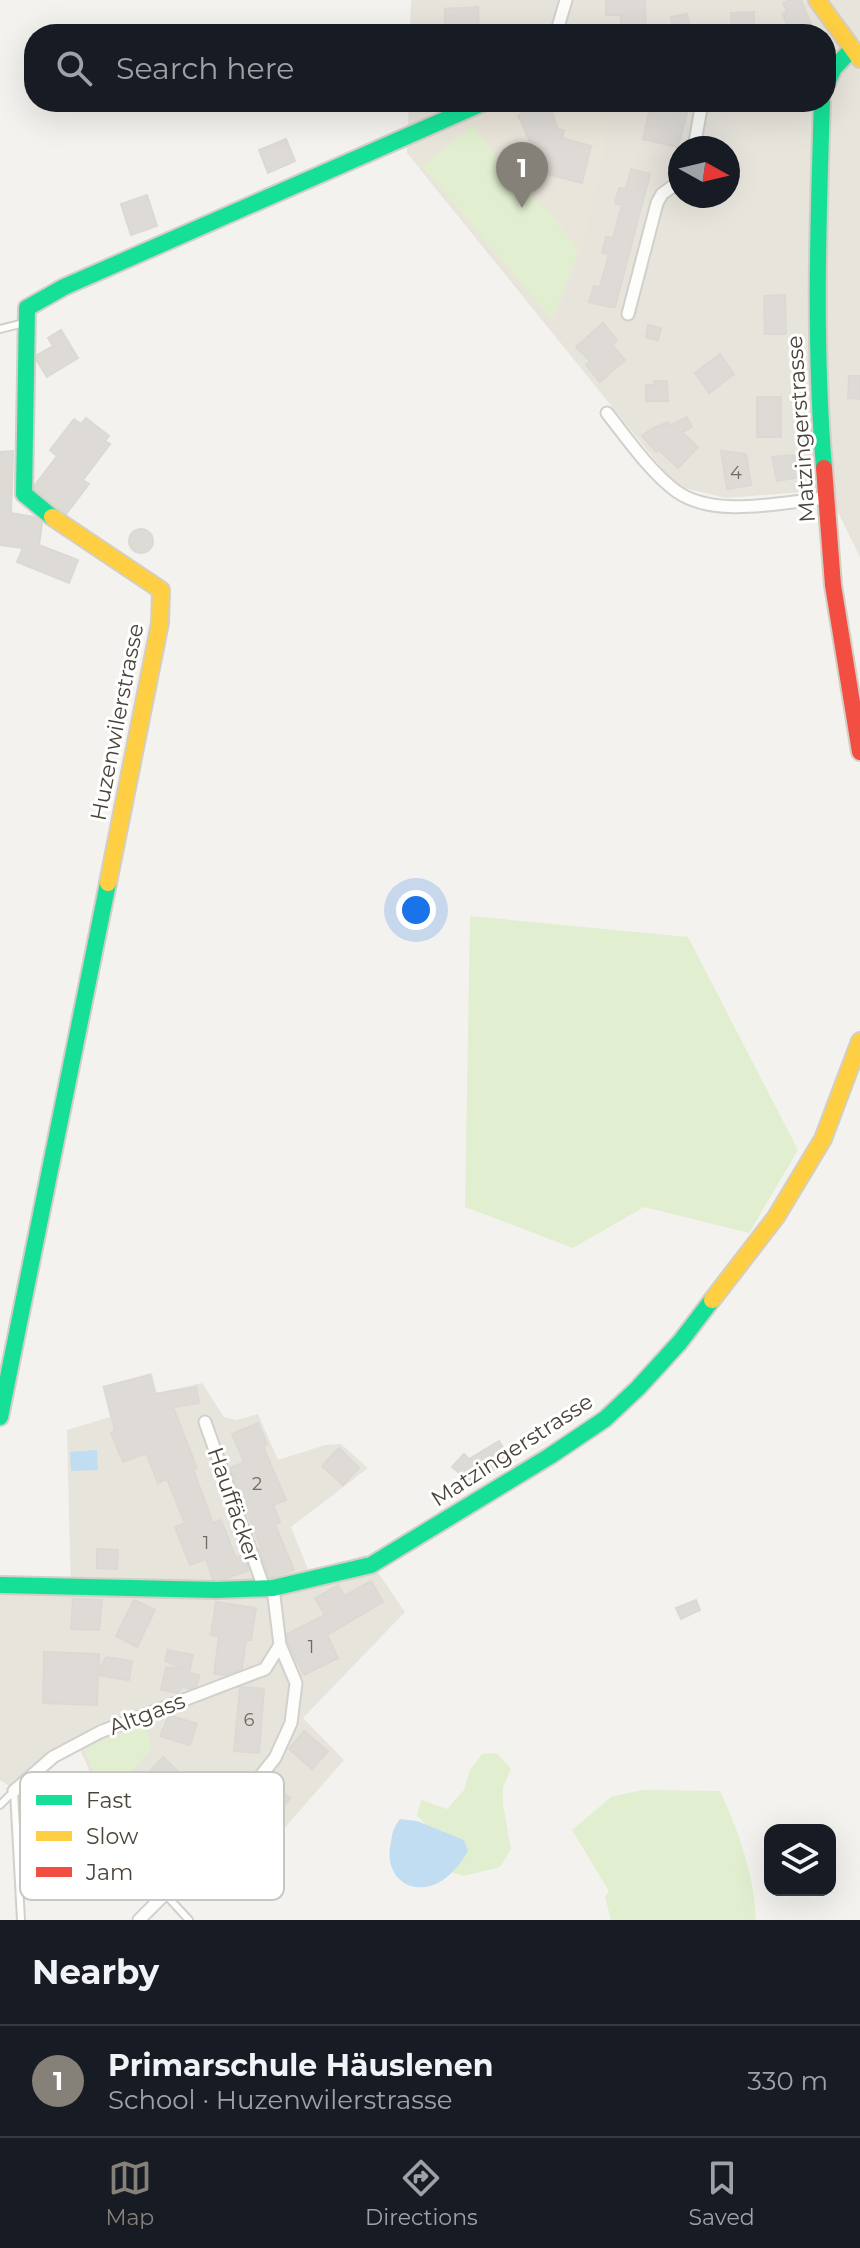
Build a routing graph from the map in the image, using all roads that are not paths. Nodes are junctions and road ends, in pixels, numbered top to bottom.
1 (566, 0) edge
2 (817, 0) edge
3 (559, 24) edge
4 (857, 50) edge
5 (836, 62) edge
6 (462, 112) edge
7 (700, 112) edge
8 (822, 112) edge
9 (696, 136) edge
10 (668, 190) edge
11 (628, 314) dead end
12 (27, 322) junction
13 (0, 329) edge
14 (607, 413) dead end
15 (826, 498) junction
16 (860, 752) edge
17 (860, 1041) edge
18 (0, 1417) edge
19 (205, 1422) dead end
20 (0, 1585) edge
21 (268, 1588) junction
22 (280, 1645) junction
23 (36, 1772) edge
24 (264, 1772) edge
25 (20, 1786) edge
26 (14, 1791) junction
27 (0, 1805) edge
28 (159, 1900) edge
29 (171, 1900) edge
30 (21, 1920) edge
31 (139, 1920) edge
32 (189, 1920) edge

1 - 3 street
2 - 4 street
4 - 5 street
6 - 12 street
7 - 9 street
8 - 15 street, Matzingerstrasse
10 - 11 street
12 - 13 lane
12 - 18 street, Huzenwilerstrasse
14 - 15 street
15 - 16 street, Matzingerstrasse
17 - 21 street, Matzingerstrasse
19 - 21 street, Hauffäcker
20 - 21 street, Matzingerstrasse
21 - 22 street, Hauffäcker
22 - 23 street, Altgass
22 - 24 street, Hauffäcker
25 - 26 street, Altgass
26 - 27 lane
26 - 30 lane
28 - 31 street, Hauffäcker
29 - 32 lane

